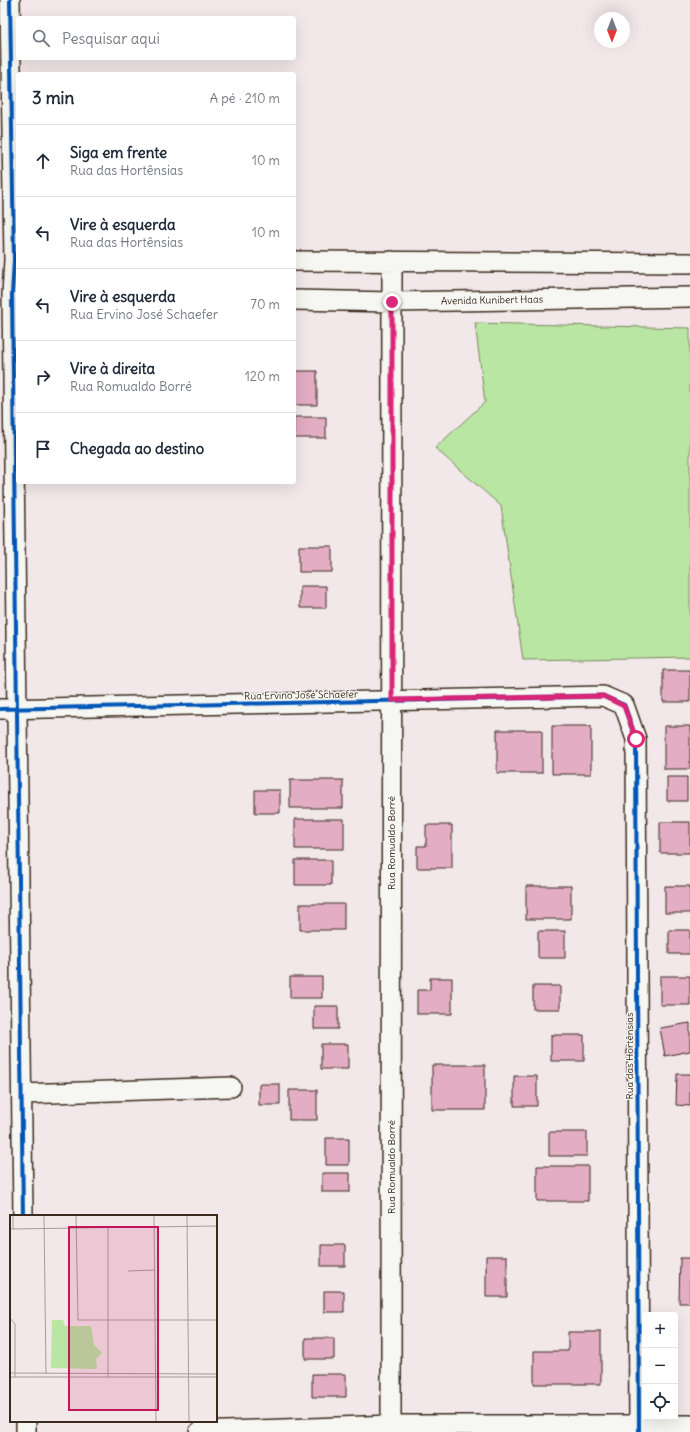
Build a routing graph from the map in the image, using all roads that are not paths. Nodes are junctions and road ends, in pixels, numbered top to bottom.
1 (10, 0) edge
2 (11, 260) edge
3 (296, 261) edge
4 (392, 261) junction
5 (690, 264) edge
6 (10, 294) edge
7 (690, 297) edge
8 (296, 300) edge
9 (392, 302) junction
10 (603, 696) joint
11 (392, 700) junction
12 (8, 710) edge
13 (231, 1087) dead end
14 (22, 1094) junction
15 (23, 1215) edge
16 (391, 1425) junction
17 (690, 1425) edge
18 (639, 1429) edge
19 (199, 1432) edge

1 - 2 street
2 - 6 street
3 - 4 street
4 - 5 street
4 - 9 street, Rua Romualdo Borré
6 - 12 street
7 - 9 street, Avenida Kunibert Haas
8 - 9 street, Avenida Kunibert Haas
9 - 11 street, Rua Romualdo Borré
10 - 11 street, Rua Ervino José Schaefer
10 - 18 street, Rua das Hortênsias
11 - 12 street, Rua Ervino José Schaefer
11 - 16 street, Rua Romualdo Borré
12 - 14 street
13 - 14 street
14 - 15 street
16 - 18 street
16 - 19 street
17 - 18 street

